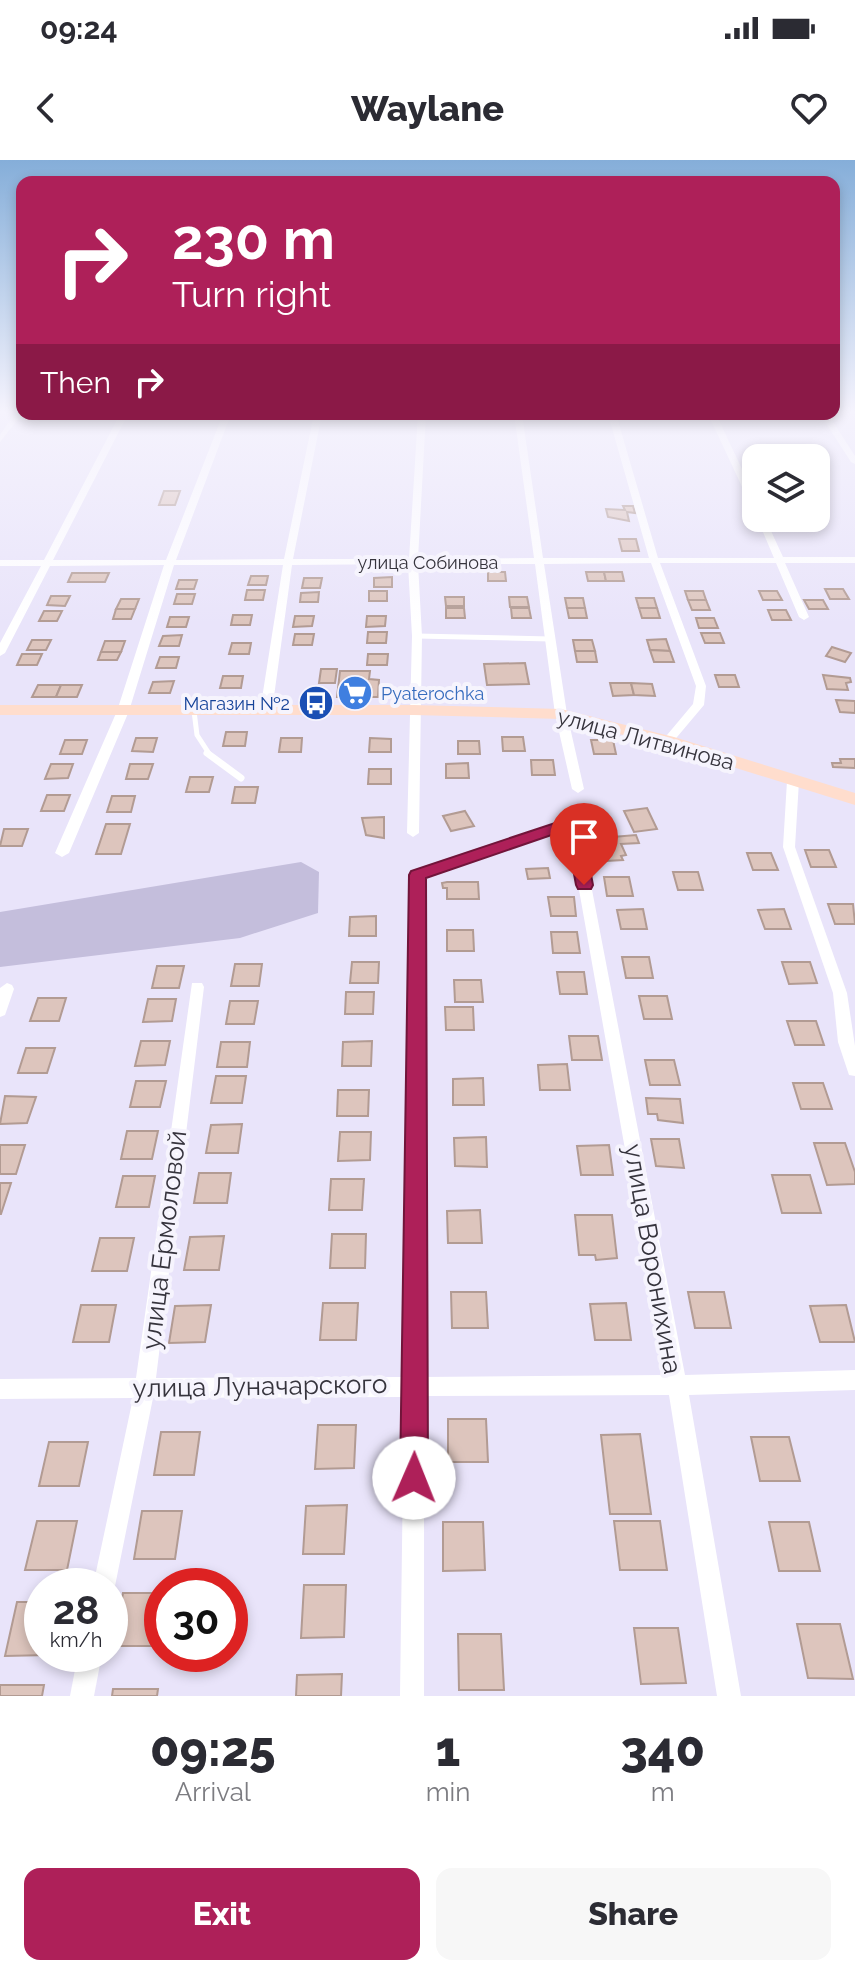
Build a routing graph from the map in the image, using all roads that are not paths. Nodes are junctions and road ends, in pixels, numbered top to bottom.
1 (89, 482) edge
2 (201, 482) edge
3 (304, 482) edge
4 (418, 482) edge
5 (528, 482) edge
6 (632, 482) edge
7 (768, 532) edge
8 (855, 560) edge
9 (781, 561) junction
10 (48, 562) junction
11 (170, 562) junction
12 (288, 562) junction
13 (413, 562) junction
14 (540, 562) junction
15 (655, 562) junction
16 (0, 563) edge
17 (804, 617) dead end
18 (417, 636) junction
19 (550, 639) junction
20 (0, 653) edge
21 (0, 710) edge
22 (414, 710) junction
23 (123, 711) junction
24 (194, 711) junction
25 (266, 711) junction
26 (561, 714) junction
27 (668, 741) junction
28 (241, 778) dead end
29 (793, 781) junction
30 (578, 789) dead end
31 (855, 799) edge
32 (573, 822) joint
33 (413, 833) dead end
34 (62, 853) dead end
35 (417, 875) joint
36 (197, 987) dead end
37 (7, 989) dead end
38 (0, 1011) edge
39 (855, 1070) edge
40 (855, 1380) edge
41 (415, 1385) junction
42 (677, 1385) junction
43 (145, 1388) junction
44 (0, 1389) edge
45 (108, 1568) edge
46 (87, 1672) edge
47 (82, 1696) edge
48 (412, 1696) edge
49 (729, 1696) edge

1 - 10 street
2 - 11 street
3 - 12 street
4 - 13 street
5 - 14 street
6 - 15 street
7 - 9 street
8 - 9 street, улица Собинова
9 - 15 street, улица Собинова
9 - 17 street
10 - 11 street, улица Собинова
10 - 16 street, улица Собинова
10 - 20 street
11 - 12 street, улица Собинова
11 - 23 street
12 - 13 street, улица Собинова
12 - 25 street
13 - 14 street, улица Собинова
13 - 18 street
14 - 15 street, улица Собинова
14 - 19 street
15 - 27 street
18 - 19 lane
18 - 22 street
19 - 26 street
21 - 23 street, улица Литвинова
22 - 25 street, улица Литвинова
22 - 26 street, улица Литвинова
22 - 33 street
23 - 24 street, улица Литвинова
23 - 34 street
24 - 25 street, улица Литвинова
24 - 28 lane
26 - 27 street, улица Литвинова
26 - 30 street
27 - 29 street, улица Литвинова
29 - 31 street, улица Литвинова
29 - 39 street
32 - 35 lane
32 - 42 street, улица Воронихина
35 - 41 street
36 - 43 street, улица Ермоловой
37 - 38 street
40 - 42 street, улица Луначарского
41 - 42 street, улица Луначарского
41 - 43 street, улица Луначарского
41 - 48 street
42 - 49 street, улица Воронихина
43 - 44 street, улица Луначарского
43 - 45 street, улица Ермоловой
46 - 47 street

